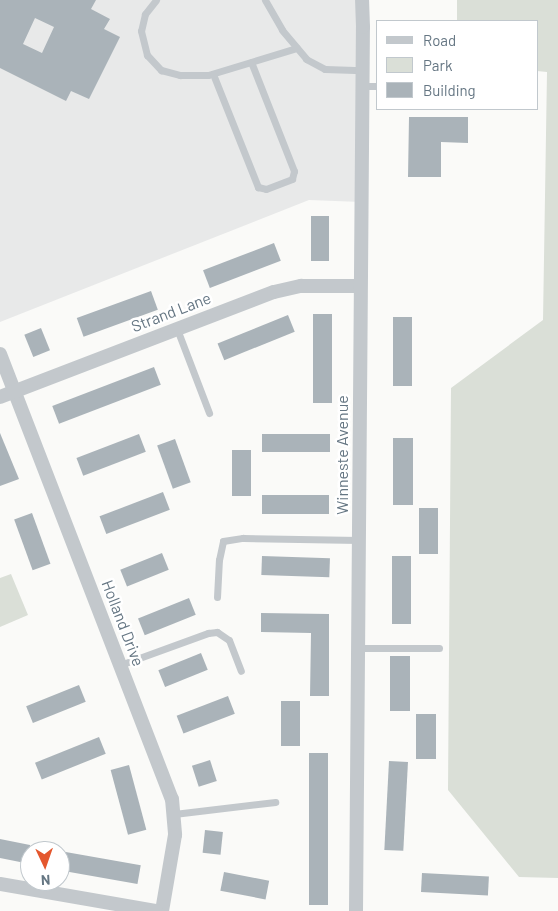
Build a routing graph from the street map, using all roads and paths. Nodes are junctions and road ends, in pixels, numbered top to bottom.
1 (156, 0) edge
2 (265, 0) edge
3 (362, 0) edge
4 (297, 48) junction
5 (251, 62) junction
6 (362, 70) junction
7 (212, 74) junction
8 (362, 86) junction
9 (376, 86) edge
10 (360, 286) junction
11 (177, 329) junction
12 (0, 354) edge
13 (15, 392) junction
14 (0, 397) edge
15 (209, 413) dead end
16 (359, 540) junction
17 (217, 597) dead end
18 (358, 648) junction
19 (439, 648) dead end
20 (120, 666) junction
21 (241, 671) dead end
22 (275, 802) dead end
23 (174, 814) junction
24 (0, 884) edge
25 (157, 911) edge
26 (162, 911) edge
27 (356, 911) edge

1 - 7 lane
2 - 4 lane
3 - 6 street, Winneste Avenue
4 - 5 lane
4 - 6 lane
5 - 7 lane
5 - 7 lane
6 - 8 street, Winneste Avenue
8 - 9 lane
8 - 10 street, Winneste Avenue
10 - 11 street, Strand Lane
10 - 16 street, Winneste Avenue
11 - 13 street, Strand Lane
11 - 15 lane
12 - 13 street, Holland Drive
13 - 14 street, Strand Lane
13 - 20 street, Holland Drive
16 - 17 lane
16 - 18 street, Winneste Avenue
18 - 19 lane
18 - 27 street, Winneste Avenue
20 - 21 lane
20 - 23 street, Holland Drive
22 - 23 lane
23 - 26 street, Holland Drive
24 - 25 street

